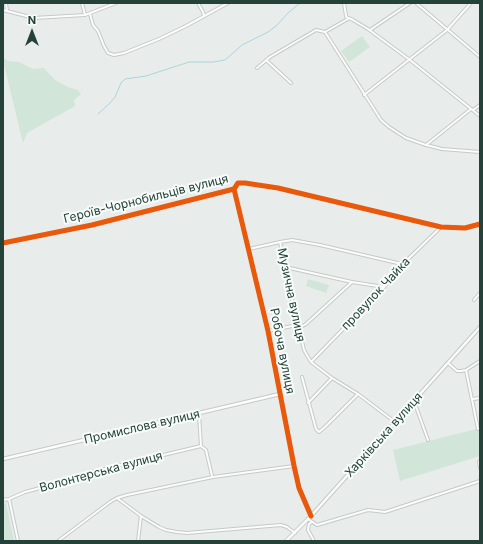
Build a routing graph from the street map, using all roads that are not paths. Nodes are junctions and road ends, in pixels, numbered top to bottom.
1 (6, 3) edge
2 (82, 3) edge
3 (116, 3) edge
4 (198, 3) edge
5 (228, 3) edge
6 (344, 3) edge
7 (410, 3) edge
8 (416, 3) edge
9 (471, 3) edge
10 (3, 10) edge
11 (7, 11) junction
12 (90, 14) junction
13 (85, 15) junction
14 (204, 16) junction
15 (348, 19) junction
16 (370, 30) junction
17 (447, 30) junction
18 (325, 32) junction
19 (480, 57) edge
20 (266, 60) junction
21 (410, 60) junction
22 (257, 68) dead end
23 (291, 83) dead end
24 (364, 95) junction
25 (480, 105) edge
26 (472, 110) junction
27 (480, 116) edge
28 (426, 145) junction
29 (480, 152) edge
30 (234, 189) junction
31 (480, 224) edge
32 (442, 227) junction
33 (280, 242) junction
34 (3, 243) edge
35 (249, 250) junction
36 (403, 264) junction
37 (286, 267) junction
38 (352, 282) junction
39 (384, 287) junction
40 (480, 293) edge
41 (474, 300) dead end
42 (297, 324) junction
43 (480, 327) edge
44 (299, 328) junction
45 (268, 331) junction
46 (480, 361) edge
47 (311, 362) junction
48 (448, 363) junction
49 (466, 370) junction
50 (302, 376) dead end
51 (332, 378) junction
52 (280, 394) junction
53 (358, 394) junction
54 (480, 398) edge
55 (473, 399) junction
56 (414, 401) junction
57 (308, 403) junction
58 (199, 414) junction
59 (395, 422) junction
60 (478, 429) dead end
61 (428, 440) dead end
62 (201, 446) junction
63 (3, 459) edge
64 (480, 461) edge
65 (294, 466) junction
66 (480, 468) edge
67 (213, 477) junction
68 (480, 481) edge
69 (117, 498) junction
70 (9, 499) junction
71 (3, 500) edge
72 (141, 516) junction
73 (311, 516) junction
74 (308, 519) junction
75 (312, 522) junction
76 (295, 533) junction
77 (18, 541) edge
78 (58, 541) edge
79 (138, 541) edge
80 (286, 541) edge
81 (314, 541) edge

1 - 11 street
2 - 13 street
3 - 12 street
4 - 14 street
5 - 14 street
6 - 15 street
7 - 16 street
8 - 17 street
9 - 17 street
10 - 11 street
11 - 13 street
12 - 13 street
12 - 14 street
15 - 16 street
15 - 18 street
16 - 21 street
17 - 19 street
17 - 21 street
18 - 20 street
18 - 24 street
20 - 22 street
20 - 23 street
21 - 24 street
21 - 26 street
24 - 28 street
25 - 26 street
26 - 27 street
26 - 28 street
28 - 29 street
30 - 32 street, Героїв-Чорнобильців вулиця
30 - 34 street, Героїв-Чорнобильців вулиця
30 - 35 street, Робоча вулиця
31 - 32 street, Героїв-Чорнобильців вулиця
32 - 36 street, провулок Чайка
33 - 35 street
33 - 36 street
33 - 37 street, Музична вулиця
35 - 45 street, Робоча вулиця
36 - 39 street, провулок Чайка
37 - 38 street
37 - 42 street, Музична вулиця
38 - 39 street
38 - 44 street
39 - 47 street, провулок Чайка
40 - 41 street
42 - 44 street, Музична вулиця
42 - 45 street
43 - 48 street, Харківська вулиця
44 - 47 street, Музична вулиця
45 - 52 street, Робоча вулиця
46 - 49 street
47 - 51 street, Музична вулиця
48 - 49 street
48 - 56 street, Харківська вулиця
49 - 55 street
50 - 57 street
51 - 53 street, Музична вулиця
51 - 57 street
52 - 58 street, Промислова вулиця
52 - 65 street, Робоча вулиця
53 - 57 street
53 - 59 street, Музична вулиця
54 - 55 street
55 - 60 street
56 - 59 street, Харківська вулиця
56 - 61 street
58 - 62 street
58 - 63 street, Промислова вулиця
59 - 73 street, Харківська вулиця
62 - 67 street
62 - 70 street, Волонтерська вулиця
64 - 66 street
65 - 67 street
65 - 73 street, Робоча вулиця
67 - 69 street
68 - 75 street
69 - 72 street
69 - 78 street
70 - 71 street, Волонтерська вулиця
70 - 77 street
72 - 76 street
72 - 79 street
73 - 74 street, Харківська вулиця
74 - 75 street
74 - 76 street, Харківська вулиця
75 - 81 street
76 - 80 street, Харківська вулиця

